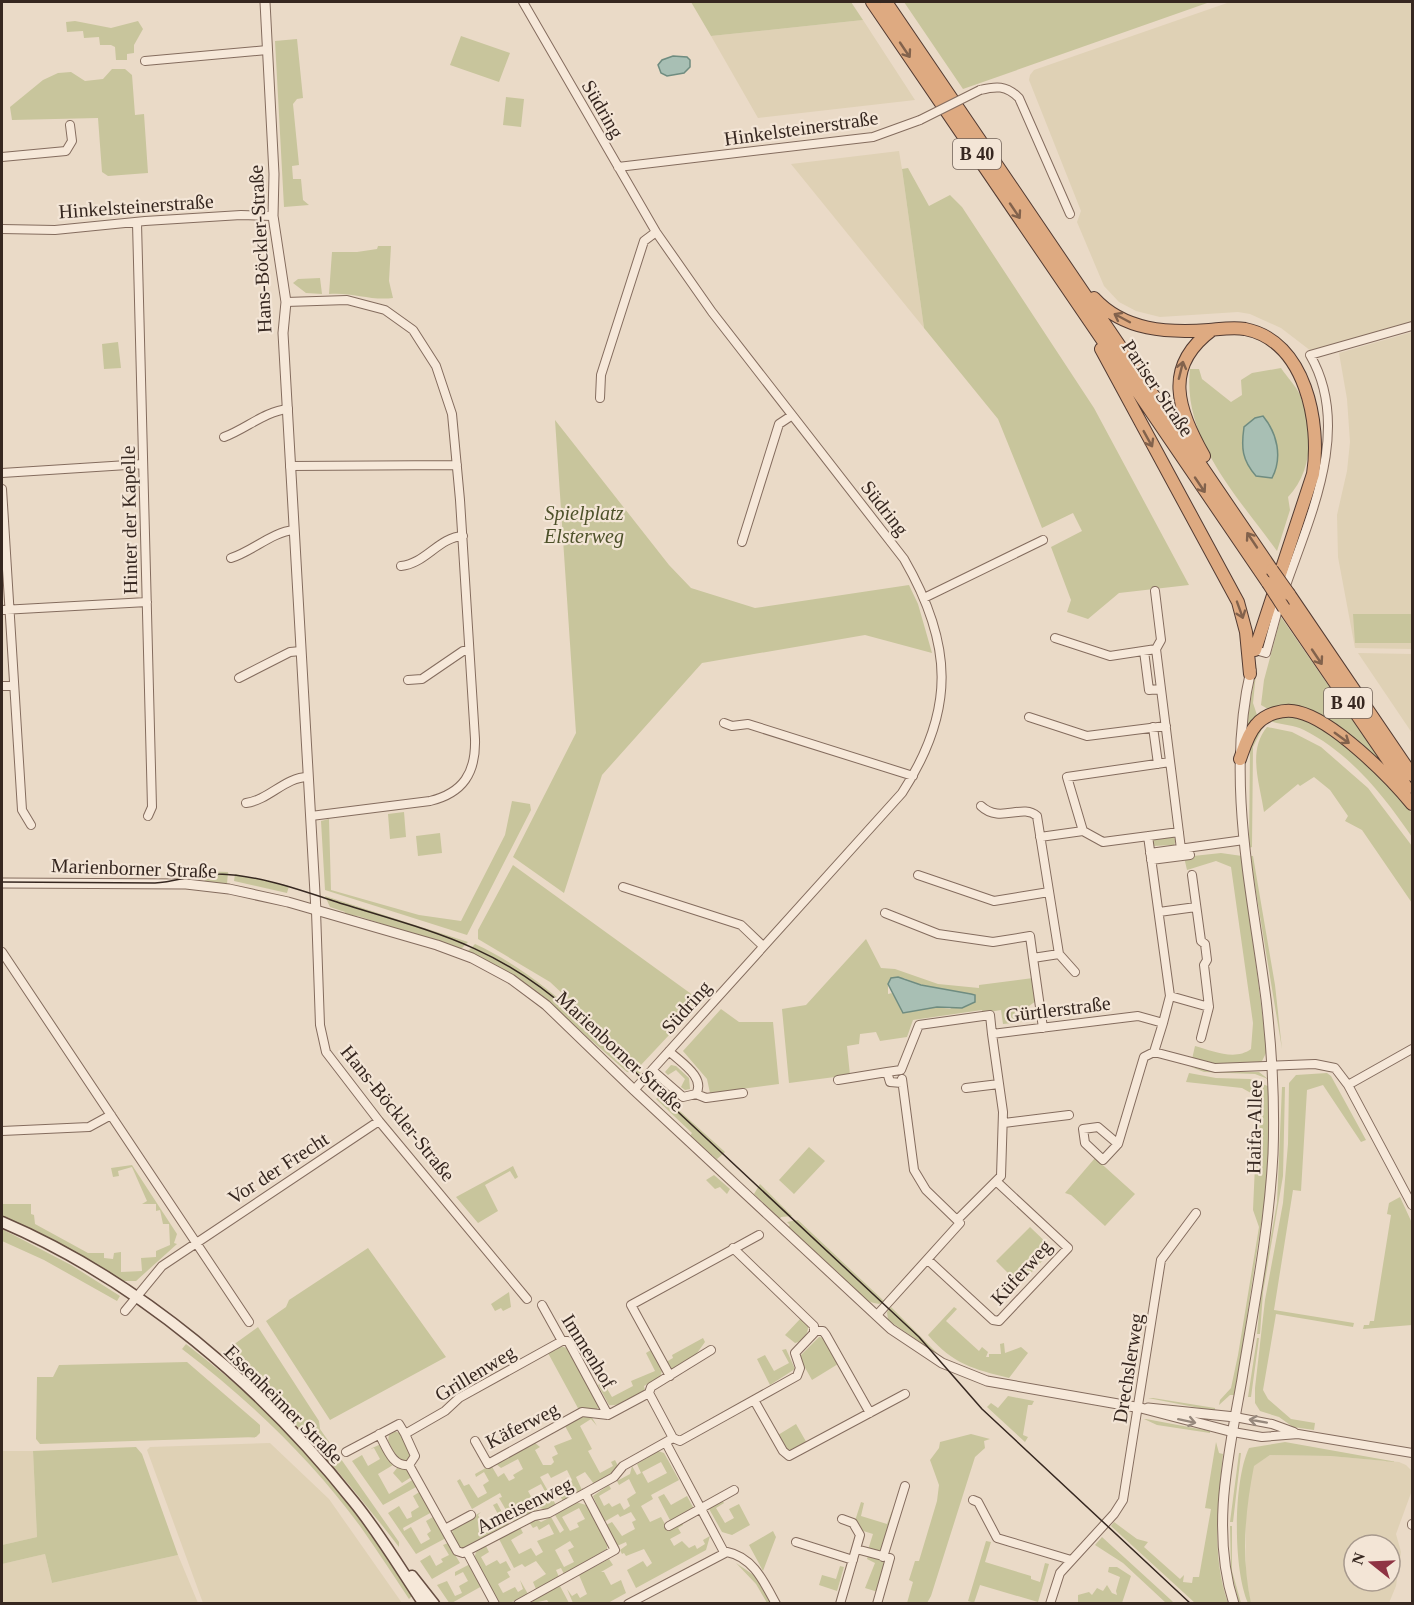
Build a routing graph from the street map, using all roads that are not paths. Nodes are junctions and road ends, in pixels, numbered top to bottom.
1 (265, 2) edge
2 (523, 2) edge
3 (872, 2) edge
4 (886, 2) edge
5 (267, 50) junction
6 (145, 61) dead end
7 (70, 125) dead end
8 (2, 157) edge
9 (618, 167) junction
10 (1070, 214) dead end
11 (273, 216) junction
12 (136, 223) junction
13 (2, 229) edge
14 (656, 232) junction
15 (1064, 262) junction
16 (286, 303) junction
17 (1080, 308) junction
18 (1413, 326) edge
19 (1212, 330) junction
20 (600, 398) dead end
21 (288, 409) junction
22 (791, 416) junction
23 (224, 437) dead end
24 (144, 464) junction
25 (457, 465) junction
26 (290, 466) junction
27 (2, 472) edge
28 (2, 489) edge
29 (1232, 510) junction
30 (294, 530) junction
31 (463, 536) junction
32 (1043, 540) dead end
33 (742, 542) dead end
34 (231, 558) dead end
35 (401, 566) dead end
36 (1155, 591) dead end
37 (924, 598) junction
38 (147, 602) junction
39 (5, 610) edge
40 (1055, 638) dead end
41 (1156, 649) junction
42 (1255, 650) junction
43 (301, 651) junction
44 (469, 651) junction
45 (1144, 651) junction
46 (1250, 674) junction
47 (239, 678) dead end
48 (408, 680) dead end
49 (2, 686) edge
50 (14, 686) junction
51 (1161, 688) junction
52 (1029, 717) dead end
53 (724, 723) dead end
54 (1166, 726) junction
55 (1153, 727) junction
56 (1240, 759) junction
57 (1170, 762) junction
58 (1158, 764) junction
59 (1413, 775) edge
60 (913, 776) junction
61 (308, 777) junction
62 (1413, 797) edge
63 (246, 803) dead end
64 (1413, 804) edge
65 (981, 806) dead end
66 (148, 816) dead end
67 (311, 816) junction
68 (31, 825) dead end
69 (1083, 831) junction
70 (1179, 832) junction
71 (1148, 836) junction
72 (1040, 837) junction
73 (1244, 840) junction
74 (1186, 852) junction
75 (1151, 856) junction
76 (1192, 875) dead end
77 (918, 876) dead end
78 (2, 883) edge
79 (623, 887) dead end
80 (1049, 892) junction
81 (1196, 907) junction
82 (316, 911) junction
83 (1159, 912) junction
84 (885, 913) dead end
85 (764, 946) junction
86 (2, 952) edge
87 (1059, 954) junction
88 (1033, 958) junction
89 (1076, 972) dead end
90 (1170, 996) junction
91 (1209, 1007) junction
92 (1163, 1023) junction
93 (1043, 1028) junction
94 (992, 1034) junction
95 (1201, 1038) dead end
96 (1413, 1049) edge
97 (669, 1051) junction
98 (1154, 1052) junction
99 (1273, 1068) junction
100 (652, 1070) junction
101 (901, 1070) junction
102 (887, 1072) junction
103 (838, 1080) dead end
104 (902, 1083) junction
105 (999, 1084) junction
106 (1348, 1085) junction
107 (966, 1088) dead end
108 (634, 1090) junction
109 (743, 1093) dead end
110 (696, 1094) junction
111 (111, 1115) junction
112 (1069, 1115) dead end
113 (379, 1121) junction
114 (1004, 1124) junction
115 (2, 1131) edge
116 (1117, 1145) junction
117 (996, 1180) junction
118 (1413, 1205) edge
119 (1196, 1213) dead end
120 (958, 1219) junction
121 (2, 1222) edge
122 (759, 1235) dead end
123 (196, 1242) junction
124 (733, 1248) junction
125 (928, 1260) junction
126 (135, 1296) junction
127 (527, 1299) dead end
128 (542, 1305) dead end
129 (125, 1311) dead end
130 (877, 1315) junction
131 (249, 1322) dead end
132 (815, 1330) junction
133 (562, 1341) junction
134 (711, 1350) dead end
135 (670, 1376) junction
136 (649, 1393) junction
137 (905, 1394) dead end
138 (754, 1400) junction
139 (1140, 1408) junction
140 (595, 1413) joint
141 (870, 1413) junction
142 (608, 1415) junction
143 (1235, 1417) junction
144 (1233, 1432) junction
145 (379, 1434) junction
146 (405, 1434) junction
147 (1298, 1434) junction
148 (475, 1441) dead end
149 (670, 1441) junction
150 (346, 1452) dead end
151 (1413, 1453) edge
152 (409, 1465) junction
153 (905, 1486) dead end
154 (734, 1490) dead end
155 (585, 1493) junction
156 (972, 1500) dead end
157 (701, 1508) junction
158 (471, 1515) dead end
159 (842, 1520) dead end
160 (669, 1526) dead end
161 (445, 1528) junction
162 (796, 1542) dead end
163 (856, 1549) junction
164 (466, 1552) junction
165 (726, 1552) junction
166 (391, 1554) junction
167 (883, 1557) junction
168 (853, 1560) junction
169 (1071, 1560) junction
170 (424, 1604) edge
171 (434, 1604) edge
172 (495, 1604) edge
173 (518, 1604) edge
174 (628, 1604) edge
175 (776, 1604) edge
176 (840, 1604) edge
177 (877, 1604) edge
178 (1050, 1604) edge
179 (1234, 1604) edge

1 - 5 street, Hans-Böckler-Straße
2 - 9 street, Südring
3 -> 17 highway, Pariser Straße / B 40
4 - 15 highway, Pariser Straße / B 40
5 - 6 street
5 - 11 street, Hans-Böckler-Straße
7 - 8 street
9 - 10 street, Hinkelsteinerstraße, bridge
9 - 14 street, Südring
11 - 12 street, Hinkelsteinerstraße
11 - 16 street, Hans-Böckler-Straße
12 - 13 street, Hinkelsteinerstraße
12 - 24 street, Hinter der Kapelle
14 - 20 street
14 - 22 street, Südring
19 -> 15 highway
15 - 29 highway, Pariser Straße / B 40
16 - 21 street, Hans-Böckler-Straße
16 - 25 street
17 -> 46 highway
17 -> 62 highway, Pariser Straße / B 40, bridge
18 - 42 street
29 -> 19 highway
19 - 42 highway
21 - 23 street
21 - 26 street, Hans-Böckler-Straße
22 - 33 street
22 - 37 street, Südring
24 - 27 street
24 - 38 street, Hinter der Kapelle
25 - 26 street
25 - 31 street
26 - 30 street, Hans-Böckler-Straße
28 - 39 street
59 -> 29 highway, Pariser Straße / B 40, bridge
30 - 34 street
30 - 43 street, Hans-Böckler-Straße
31 - 35 street
31 - 44 street
32 - 37 street
36 - 41 street
37 - 60 street, Südring
38 - 39 street
38 - 66 street, Hinter der Kapelle
39 - 50 street
40 - 45 street
41 - 45 street
41 - 51 street
42 - 46 street, Haifa-Allee
43 - 47 street
43 - 61 street, Hans-Böckler-Straße
44 - 48 street
44 - 67 street
45 - 51 street
46 - 56 street, Haifa-Allee
49 - 50 street
50 - 68 street
51 - 54 street
52 - 55 street
53 - 60 street
54 - 55 street
54 - 57 street
55 - 58 street
56 -> 64 highway
56 - 73 street, Haifa-Allee
57 - 58 street
57 - 70 street
58 - 69 street
60 - 85 street, Südring
61 - 63 street
61 - 67 street, Hans-Böckler-Straße
65 - 72 street
67 - 82 street, Hans-Böckler-Straße
69 - 71 street
69 - 72 street
70 - 71 street
70 - 74 street
71 - 75 street
72 - 80 street
73 - 74 street
73 - 99 street, Haifa-Allee
74 - 75 street
75 - 83 street
76 - 81 street
77 - 80 street
78 - 82 street, Marienborner Straße
79 - 85 street
80 - 87 street
81 - 83 street
81 - 91 street
82 - 108 street, Marienborner Straße
82 - 113 street, Hans-Böckler-Straße
83 - 90 street
84 - 88 street
85 - 97 street, Südring
86 - 111 street, Essenheimer Straße
87 - 88 street
87 - 89 street
88 - 93 street
90 - 91 street
90 - 92 street
91 - 95 street
92 - 93 street, Gürtlerstraße
92 - 98 street
93 - 94 street, Gürtlerstraße
94 - 101 street, Gürtlerstraße
94 - 105 street
96 - 106 street
97 - 100 street, Südring
97 - 110 street
98 - 99 street
98 - 116 street
99 - 106 street
99 - 143 street, Haifa-Allee
100 - 108 street, Südring
100 - 110 street
101 - 102 street
101 - 104 street, Gürtlerstraße
102 - 103 street
102 - 104 street
104 - 120 street, Gürtlerstraße
105 - 107 street
105 - 114 street
106 - 118 street
108 - 130 street, Marienborner Straße
109 - 110 street
111 - 115 street
111 - 123 street, Essenheimer Straße
112 - 114 street
113 - 123 street, Vor der Frecht
113 - 127 street, Hans-Böckler-Straße
114 - 117 street
116 - 116 street
117 - 120 street
117 - 125 street, Küferweg
119 - 139 street, Drechslerweg
120 - 125 street
121 - 126 main road, Essenheimer Straße
122 - 124 street
123 - 126 street
123 - 131 street, Essenheimer Straße
124 - 132 street
124 - 135 street
125 - 130 street
126 - 129 street
126 - 166 main road, Essenheimer Straße
128 - 133 street, Immenhof
130 - 139 street, Marienborner Straße
132 - 138 street
132 - 141 street
133 - 142 street, Immenhof
133 - 146 street, Grillenweg
134 - 135 street, Immenhof
135 - 136 street, Immenhof
136 - 142 street, Immenhof
136 - 149 street
137 - 141 street
138 - 141 street
138 - 149 street
139 - 143 street, Marienborner Straße
139 -> 144 street, Marienborner Straße
139 - 169 street, Drechslerweg
140 - 142 street, Immenhof
140 - 148 street, Käferweg
143 - 144 street, Haifa-Allee
147 -> 143 street
144 - 147 street
144 - 179 street, Haifa-Allee
145 - 146 street
145 - 150 street
145 - 152 street
146 - 152 street
147 - 151 street
149 - 155 street, Ameisenweg
149 - 157 street
152 - 161 street, Ameisenweg
153 - 167 street
154 - 157 street
155 - 164 street, Ameisenweg
155 - 173 street
156 - 169 street
157 - 160 street
157 - 165 street
158 - 161 street, Ameisenweg
159 - 163 street
161 - 164 street, Ameisenweg
162 - 168 street
163 - 167 street
163 - 168 street
164 - 172 street
165 - 174 street
165 - 175 street
166 - 170 main road, Essenheimer Straße
166 - 171 main road, Essenheimer Straße
167 - 177 street
168 - 176 street
169 - 178 street, Drechslerweg

